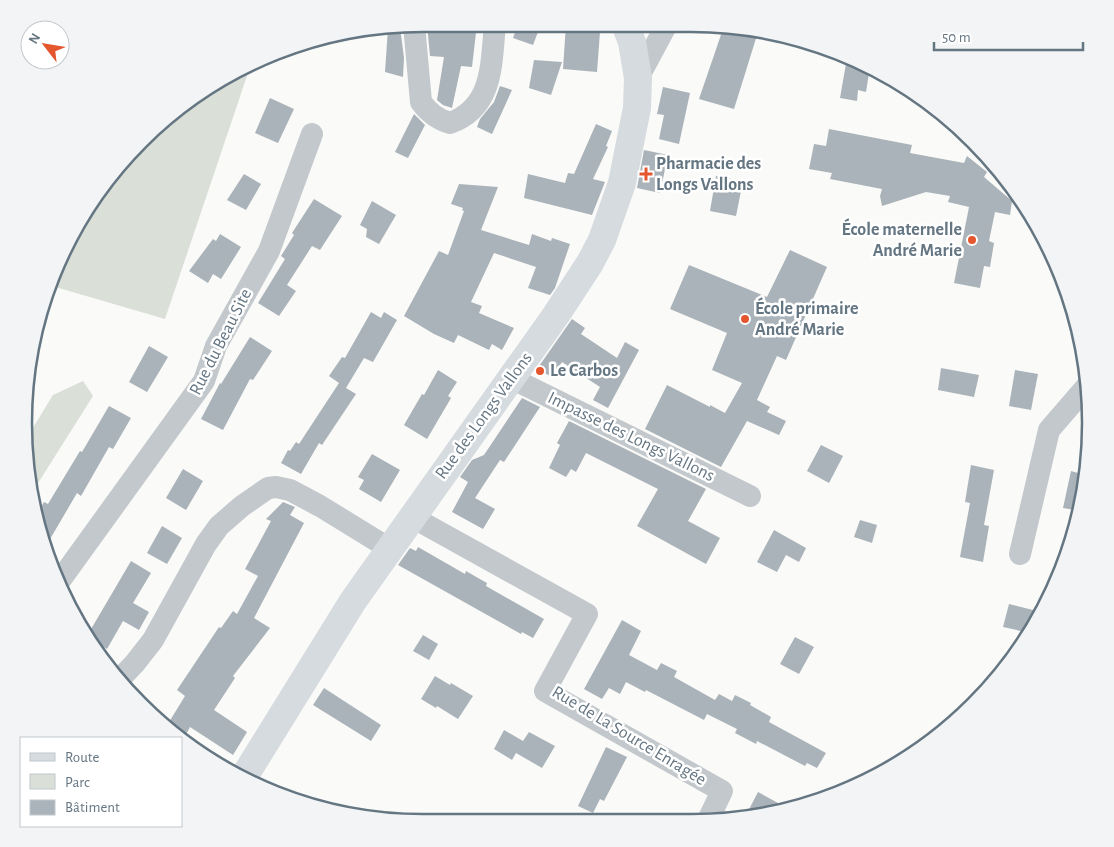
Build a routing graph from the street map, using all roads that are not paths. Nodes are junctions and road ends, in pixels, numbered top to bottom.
1 (415, 32) edge
2 (494, 32) edge
3 (628, 32) edge
4 (663, 32) edge
5 (638, 78) junction
6 (312, 134) dead end
7 (511, 378) junction
8 (1080, 394) edge
9 (750, 496) dead end
10 (412, 517) junction
11 (390, 549) junction
12 (1020, 554) dead end
13 (63, 576) edge
14 (124, 674) edge
15 (247, 772) edge
16 (711, 814) edge

1 - 2 street
3 - 5 street, Rue des Longs Vallons
4 - 5 street
5 - 7 street, Rue des Longs Vallons
6 - 13 street, Rue du Beau Site
7 - 9 street, Impasse des Longs Vallons
7 - 10 street, Rue des Longs Vallons
8 - 12 street
10 - 11 street, Rue des Longs Vallons
10 - 16 street, Rue de La Source Enragée
11 - 14 street
11 - 15 street, Rue des Longs Vallons

